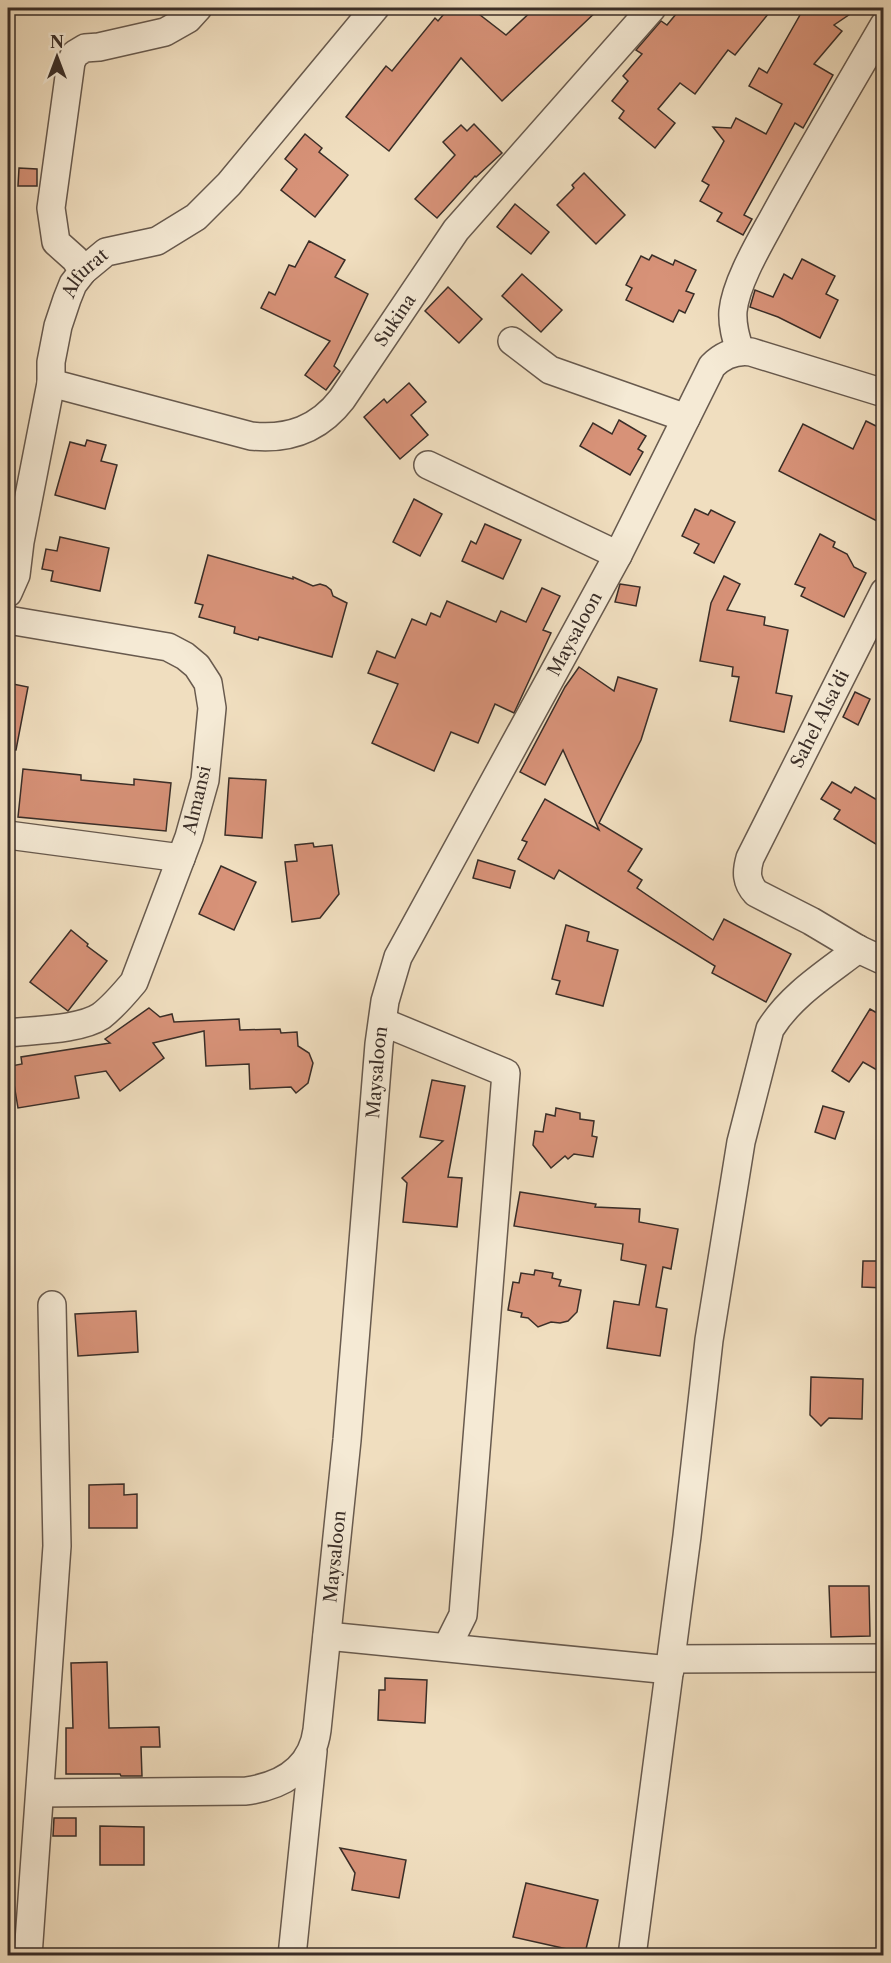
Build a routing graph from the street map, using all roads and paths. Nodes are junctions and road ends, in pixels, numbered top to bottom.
1 (198, 8) edge
2 (375, 8) edge
3 (652, 8) edge
4 (884, 26) edge
5 (83, 271) junction
6 (512, 341) dead end
7 (740, 351) junction
8 (51, 383) junction
9 (884, 393) edge
10 (686, 418) junction
11 (428, 465) dead end
12 (618, 555) junction
13 (884, 592) edge
14 (8, 593) edge
15 (8, 620) edge
16 (8, 835) edge
17 (181, 858) junction
18 (858, 949) junction
19 (884, 961) edge
20 (382, 1022) junction
21 (8, 1033) edge
22 (52, 1305) dead end
23 (327, 1635) junction
24 (447, 1647) junction
25 (884, 1658) edge
26 (670, 1664) junction
27 (314, 1747) junction
28 (40, 1793) junction
29 (28, 1956) edge
30 (292, 1956) edge
31 (632, 1956) edge

1 - 5 street
2 - 5 street, Alfurat
3 - 8 street, Sukina
4 - 7 street
5 - 8 street, Alfurat
6 - 10 street
7 - 9 street
7 - 10 street, Maysaloon
8 - 14 street, Alfurat
10 - 12 street, Maysaloon
11 - 12 street
12 - 20 street, Maysaloon
13 - 18 street, Sahel Alsa'di
15 - 17 street, Almansi
16 - 17 street
17 - 21 street, Almansi
18 - 19 street
18 - 26 street
20 - 23 street, Maysaloon
20 - 24 street
22 - 28 street
23 - 24 street
23 - 27 street, Maysaloon
24 - 26 street
25 - 26 street
26 - 31 street
27 - 28 street, Maysaloon
27 - 30 street
28 - 29 street

